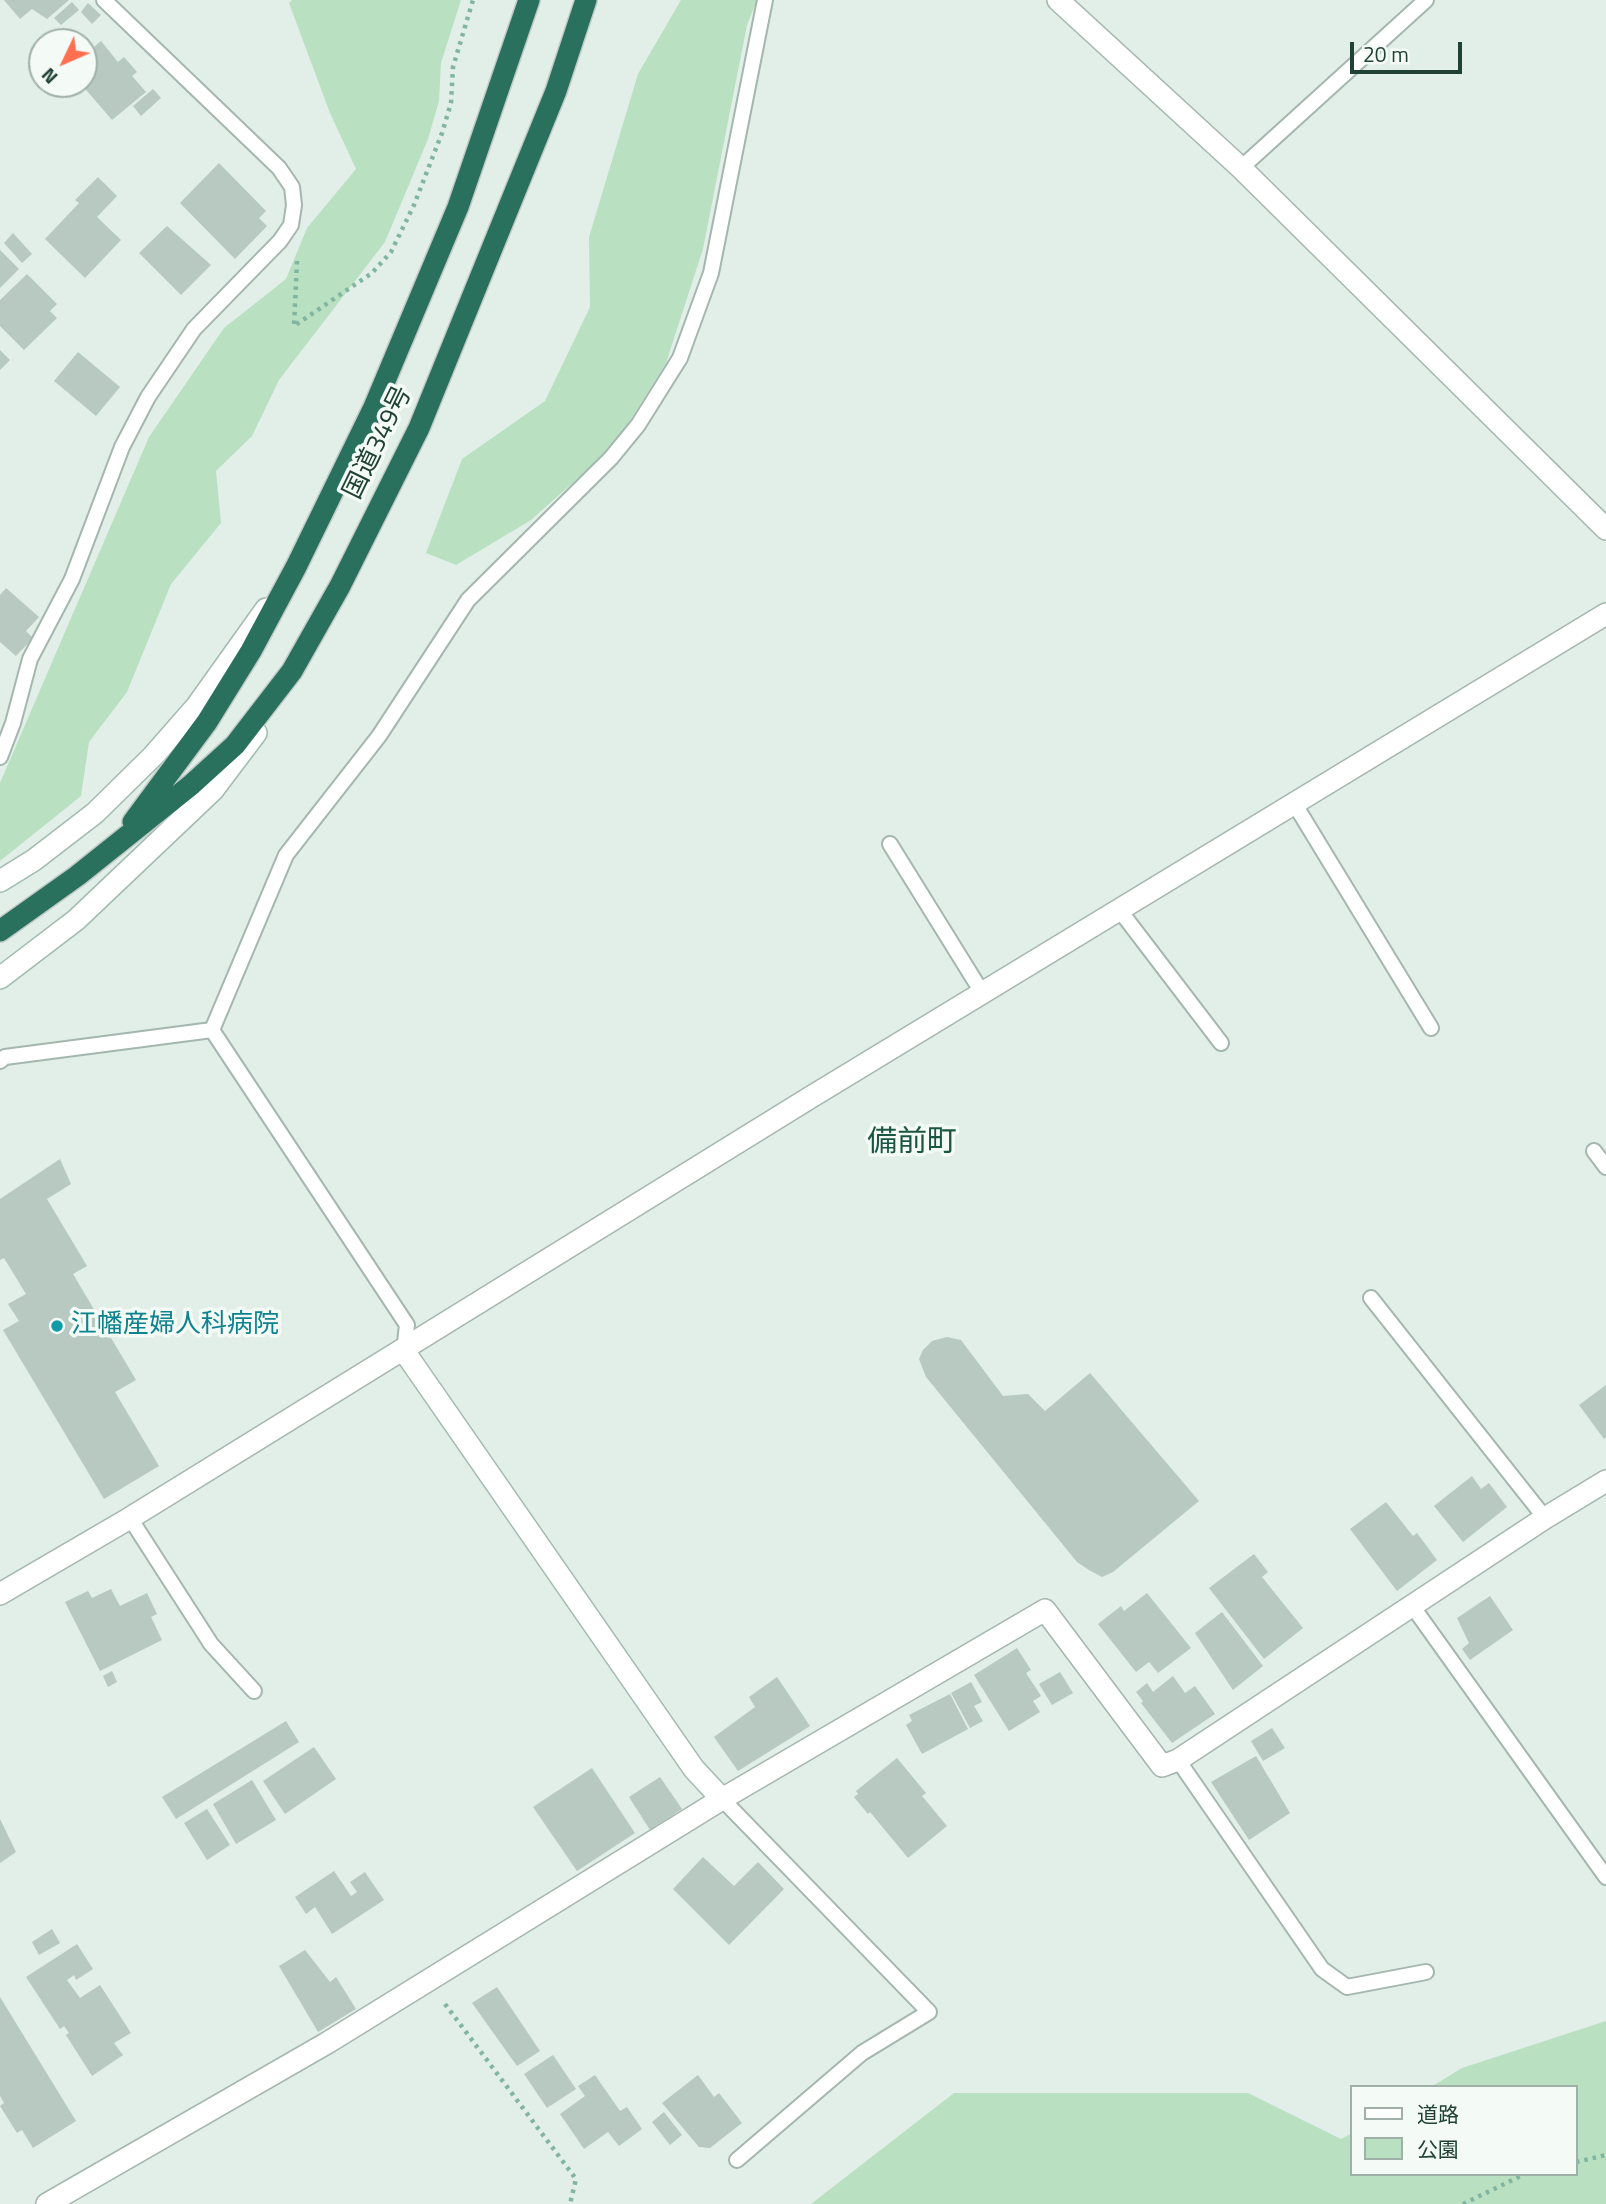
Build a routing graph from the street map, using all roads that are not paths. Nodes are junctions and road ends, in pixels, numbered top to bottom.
1 (104, 0) edge
2 (529, 0) edge
3 (586, 0) edge
4 (765, 0) edge
5 (1058, 0) edge
6 (1426, 0) edge
7 (1241, 168) junction
8 (1606, 529) edge
9 (296, 567) junction
10 (1606, 614) edge
11 (292, 671) junction
12 (0, 757) edge
13 (1294, 803) junction
14 (117, 844) junction
15 (890, 844) dead end
16 (0, 881) edge
17 (1121, 912) junction
18 (0, 931) edge
19 (0, 978) edge
20 (982, 994) junction
21 (1431, 1028) dead end
22 (212, 1030) junction
23 (1222, 1043) dead end
24 (0, 1061) edge
25 (1594, 1151) dead end
26 (1606, 1167) edge
27 (1371, 1298) dead end
28 (404, 1351) junction
29 (1606, 1481) edge
30 (130, 1518) junction
31 (1545, 1518) junction
32 (0, 1594) edge
33 (1413, 1607) junction
34 (254, 1691) dead end
35 (1178, 1760) junction
36 (722, 1799) junction
37 (1606, 1877) edge
38 (1426, 1972) dead end
39 (737, 2160) dead end
40 (47, 2204) edge

1 - 12 lane
2 - 9 highway, 国道349号
3 - 11 highway, 国道349号
4 - 22 lane
5 - 7 street
6 - 7 lane
7 - 8 street
9 - 14 highway, 国道349号
9 - 16 street
10 - 13 street
11 - 14 highway, 国道349号
11 - 19 street
13 - 17 street
13 - 21 lane
14 - 18 highway, 国道349号
15 - 20 lane
17 - 20 street
17 - 23 lane
20 - 28 street
22 - 24 lane
22 - 28 lane
25 - 26 lane
27 - 31 lane
28 - 30 street
28 - 36 street
29 - 31 street
30 - 32 street
30 - 34 lane
31 - 33 street
33 - 35 street
33 - 37 lane
35 - 36 street
35 - 38 lane
36 - 39 lane
36 - 40 street

